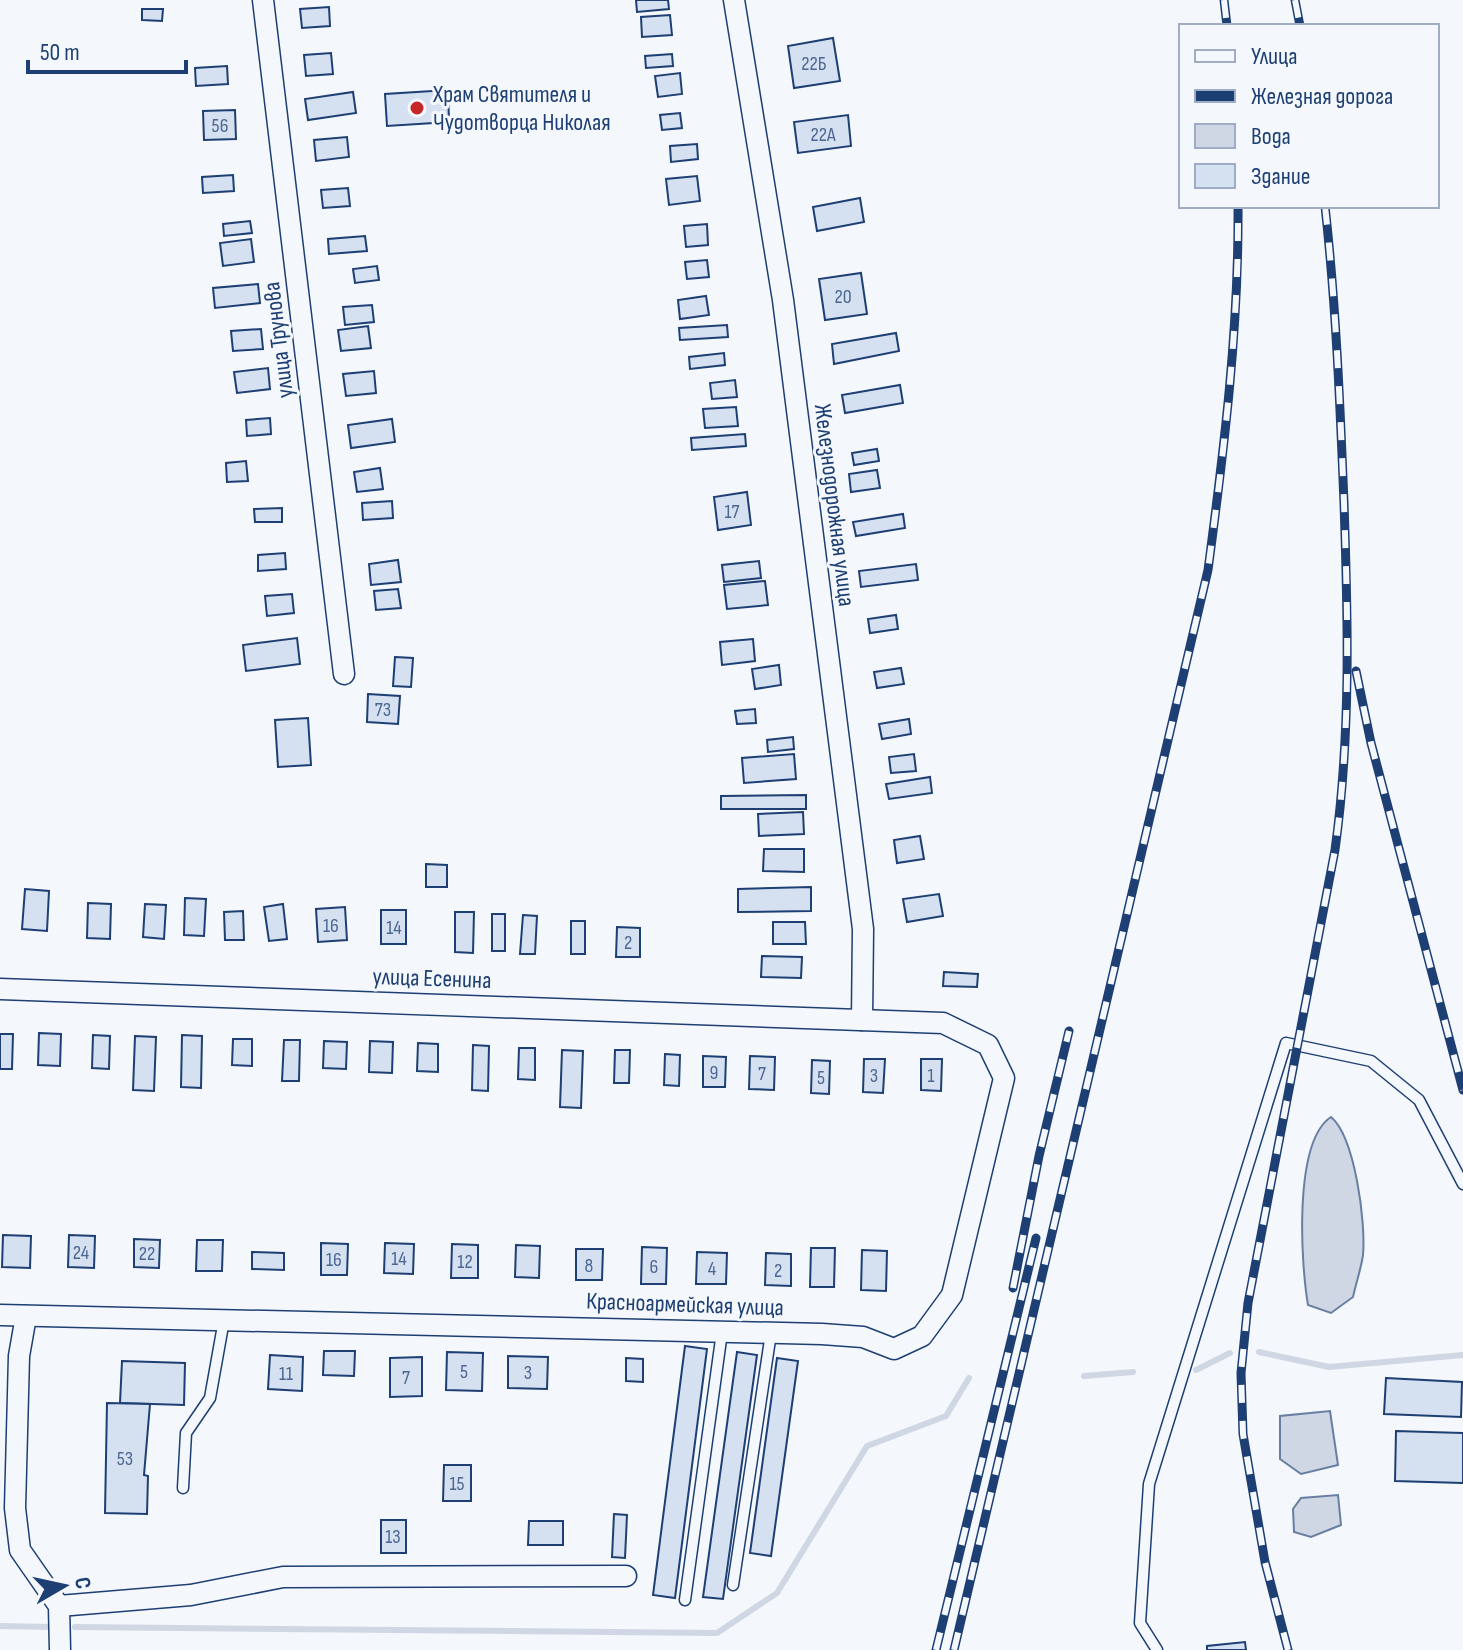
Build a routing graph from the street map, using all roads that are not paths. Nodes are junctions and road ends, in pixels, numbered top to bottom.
1 (263, 0) edge
2 (734, 0) edge
3 (344, 674) dead end
4 (0, 989) edge
5 (862, 1020) junction
6 (1463, 1184) edge
7 (0, 1315) edge
8 (26, 1316) junction
9 (224, 1318) junction
10 (722, 1332) junction
11 (771, 1333) junction
12 (9, 1448) edge
13 (183, 1488) dead end
14 (626, 1576) dead end
15 (733, 1585) dead end
16 (685, 1600) dead end
17 (59, 1606) junction
18 (67, 1649) edge
19 (1157, 1650) edge

1 - 3 street, улица Трунова
2 - 5 street, Железнодорожная улица
4 - 5 street, улица Есенина
5 - 11 street, Красноармейская улица
6 - 19 lane
7 - 8 street, Красноармейская улица
8 - 9 street, Красноармейская улица
8 - 12 street
9 - 10 street, Красноармейская улица
9 - 13 lane
10 - 11 street, Красноармейская улица
10 - 16 lane
11 - 15 lane
12 - 17 street
14 - 17 street
17 - 18 street

